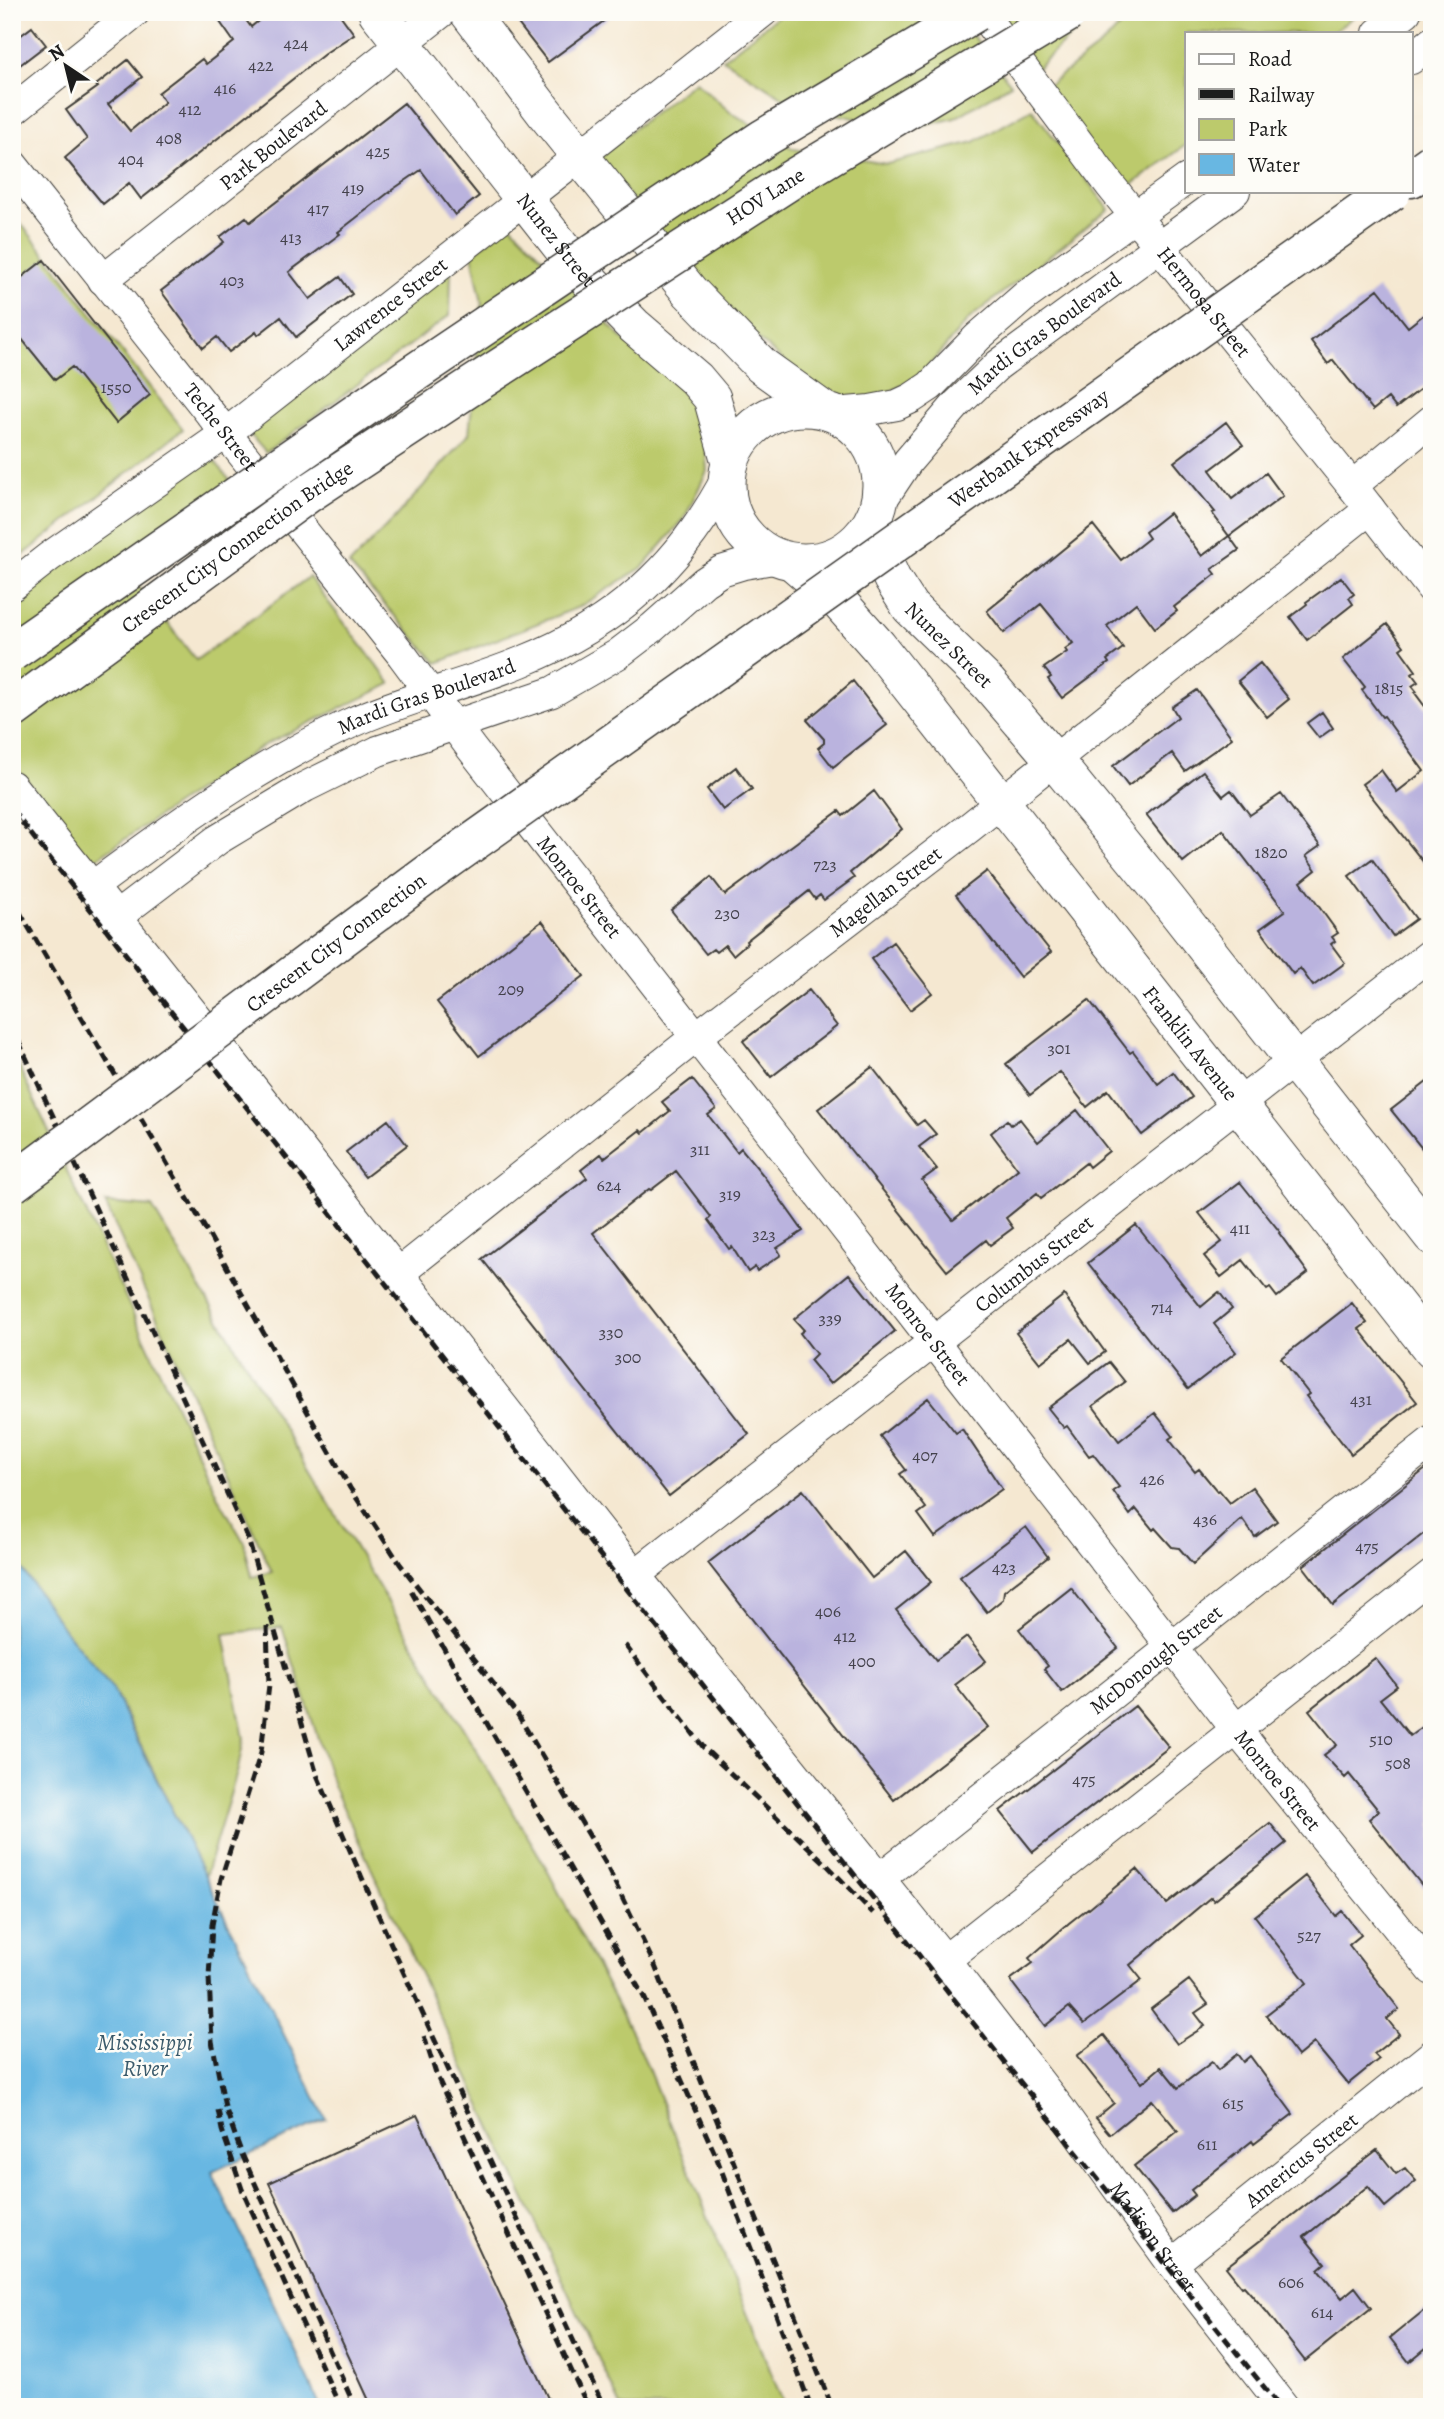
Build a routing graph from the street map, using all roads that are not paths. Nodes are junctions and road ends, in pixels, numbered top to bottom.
1 (135, 12) edge
2 (377, 12) edge
3 (442, 12) edge
4 (468, 12) edge
5 (763, 12) edge
6 (976, 12) edge
7 (981, 12) edge
8 (1069, 12) edge
9 (1406, 12) edge
10 (1379, 32) edge
11 (1432, 42) edge
12 (403, 44) junction
13 (1412, 58) edge
14 (12, 111) edge
15 (580, 156) junction
16 (1432, 163) edge
17 (12, 164) edge
18 (1412, 177) edge
19 (1185, 181) edge
20 (1234, 192) edge
21 (1391, 192) edge
22 (525, 200) junction
23 (1137, 217) junction
24 (1160, 247) junction
25 (103, 281) junction
26 (467, 389) joint
27 (828, 411) junction
28 (1432, 420) edge
29 (225, 434) junction
30 (729, 468) junction
31 (1361, 497) junction
32 (878, 510) junction
33 (786, 560) junction
34 (12, 586) edge
35 (1432, 589) edge
36 (12, 652) edge
37 (429, 692) junction
38 (663, 706) joint
39 (12, 710) edge
40 (454, 725) junction
41 (1053, 759) junction
42 (12, 786) edge
43 (1001, 800) junction
44 (92, 887) junction
45 (116, 917) junction
46 (1432, 953) edge
47 (696, 1037) junction
48 (1293, 1060) junction
49 (1236, 1104) junction
50 (12, 1185) edge
51 (1432, 1236) edge
52 (399, 1273) junction
53 (936, 1341) junction
54 (1432, 1350) edge
55 (1432, 1441) edge
56 (635, 1575) junction
57 (1432, 1575) edge
58 (1172, 1647) junction
59 (1235, 1728) junction
60 (880, 1878) junction
61 (945, 1959) junction
62 (1432, 1970) edge
63 (1432, 2055) edge
64 (1172, 2264) junction
65 (1284, 2407) edge

1 - 14 street
2 - 12 main road, Nunez Street
3 - 12 street, Park Boulevard
4 - 15 main road
5 - 15 street, Lawrence Street
6 - 36 highway, bridge
7 - 23 street, Hermosa Street
8 - 26 highway, HOV Lane, bridge
9 - 10 street
11 - 13 street
12 - 22 main road, Nunez Street
12 - 25 street, Park Boulevard
15 - 22 street, Lawrence Street
15 - 27 main road
16 - 18 highway
17 - 25 street, Teche Street
19 - 23 street, Mardi Gras Boulevard
20 - 24 street, Mardi Gras Boulevard
21 - 38 highway, Westbank Expressway, bridge
22 - 29 street, Lawrence Street
22 - 30 main road, Nunez Street
23 - 24 street, Hermosa Street
23 - 27 street, Mardi Gras Boulevard
24 - 31 street, Hermosa Street
24 - 32 street, Mardi Gras Boulevard
25 - 29 street, Teche Street
26 - 39 highway, Crescent City Connection Bridge, bridge
27 - 30 main road
27 - 32 main road
28 - 31 street, Magellan Street
29 - 34 street, Lawrence Street
29 - 37 street, Teche Street
30 - 33 main road
30 - 37 street, Mardi Gras Boulevard
31 - 35 street, Hermosa Street
31 - 41 street, Magellan Street
32 - 33 main road
32 - 41 main road, Nunez Street
33 - 40 street, Mardi Gras Boulevard
33 - 43 main road, Franklin Avenue
37 - 40 street, Monroe Street
37 - 44 street, Mardi Gras Boulevard
38 - 50 highway, Crescent City Connection, bridge
40 - 45 street, Mardi Gras Boulevard
40 - 47 street, Monroe Street
41 - 43 street, Magellan Street
41 - 48 main road
42 - 44 street, Madison Street
43 - 47 street, Magellan Street
43 - 49 main road, Franklin Avenue
44 - 45 street, Madison Street
45 - 52 street, Madison Street
46 - 48 street, Columbus Street
47 - 52 street, Magellan Street
47 - 53 street, Monroe Street
48 - 49 street, Columbus Street
48 - 51 main road
49 - 53 street, Columbus Street
49 - 54 main road, Franklin Avenue
52 - 56 street, Madison Street
53 - 56 street, Columbus Street
53 - 58 street, Monroe Street
55 - 58 street, McDonough Street
56 - 60 street, Madison Street
57 - 59 street
58 - 59 street, Monroe Street
58 - 60 street, McDonough Street
59 - 61 street
59 - 62 street, Monroe Street
60 - 61 street, Madison Street
61 - 64 street, Madison Street
63 - 64 street, Americus Street
64 - 65 street, Madison Street

